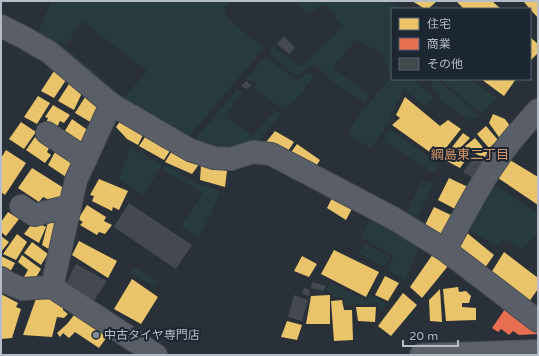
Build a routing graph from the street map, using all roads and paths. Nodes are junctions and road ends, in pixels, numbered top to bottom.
1 (1, 26) edge
2 (111, 104) junction
3 (538, 110) edge
4 (47, 133) dead end
5 (86, 159) junction
6 (21, 206) dead end
7 (70, 206) junction
8 (446, 250) junction
9 (1, 278) edge
10 (52, 287) junction
11 (538, 321) edge
12 (538, 351) edge
13 (156, 355) edge
14 (421, 355) edge

1 - 2 street
2 - 5 street
2 - 8 street
3 - 8 street
4 - 5 street
5 - 7 street
6 - 7 street
7 - 10 street
8 - 11 street
9 - 10 street
10 - 13 street
12 - 14 main road

